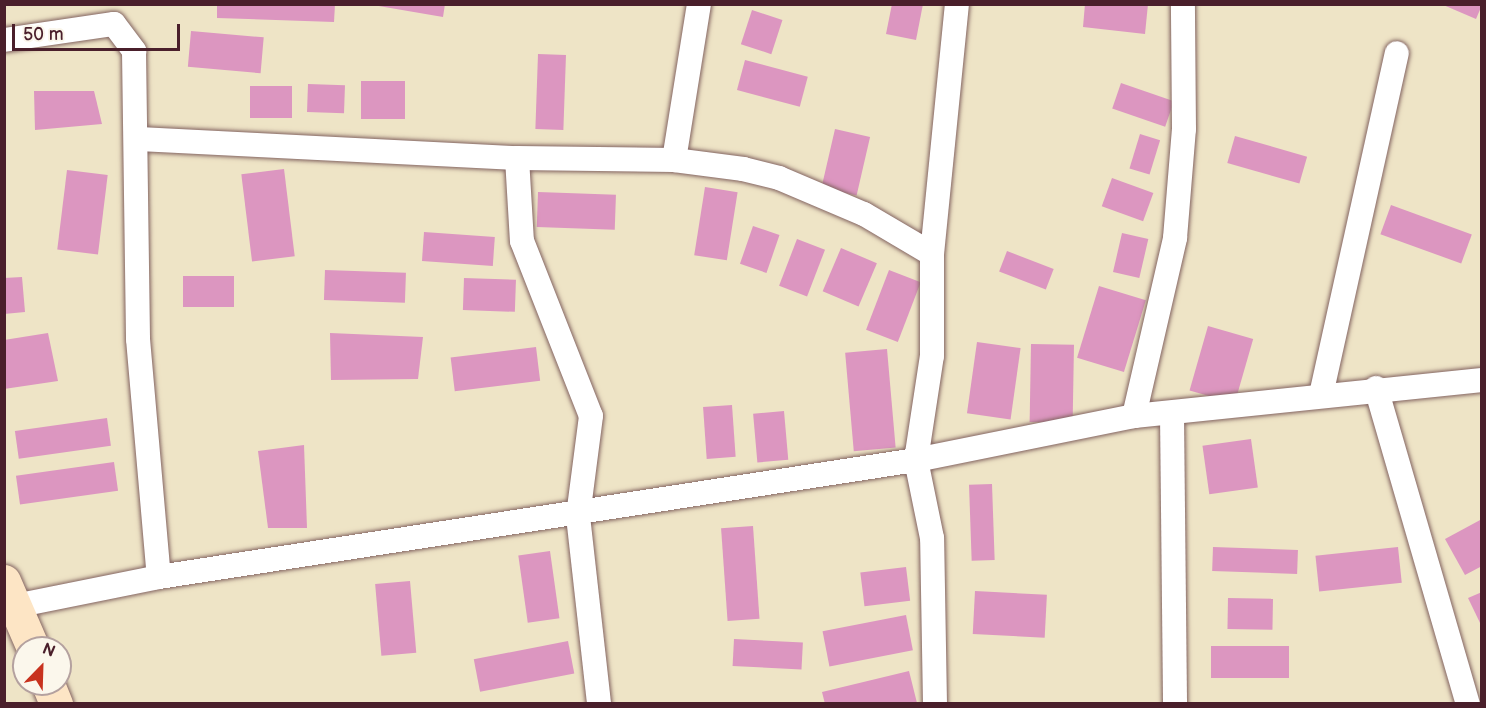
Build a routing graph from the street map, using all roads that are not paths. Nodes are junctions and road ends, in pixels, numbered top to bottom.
1 (699, 4) edge
2 (957, 4) edge
3 (1184, 4) edge
4 (4, 40) edge
5 (1396, 53) dead end
6 (139, 139) junction
7 (517, 158) junction
8 (674, 159) junction
9 (932, 254) junction
10 (1482, 380) edge
11 (1376, 388) junction
12 (1321, 395) junction
13 (1172, 414) junction
14 (1134, 416) junction
15 (916, 460) junction
16 (579, 516) junction
17 (159, 577) junction
18 (10, 593) edge
19 (28, 636) edge
20 (599, 704) edge
21 (935, 704) edge
22 (1174, 704) edge
23 (1468, 704) edge

1 - 8 street
2 - 9 street
3 - 14 street
4 - 6 street
5 - 12 street
6 - 7 street
6 - 17 street
7 - 8 street
7 - 16 street
8 - 9 street
9 - 15 street
10 - 11 street
11 - 12 street
11 - 23 street
12 - 13 street
13 - 14 street
13 - 22 street
14 - 15 street
15 - 16 street
15 - 21 street
16 - 17 street
16 - 20 street
17 - 18 street
18 - 19 main road

